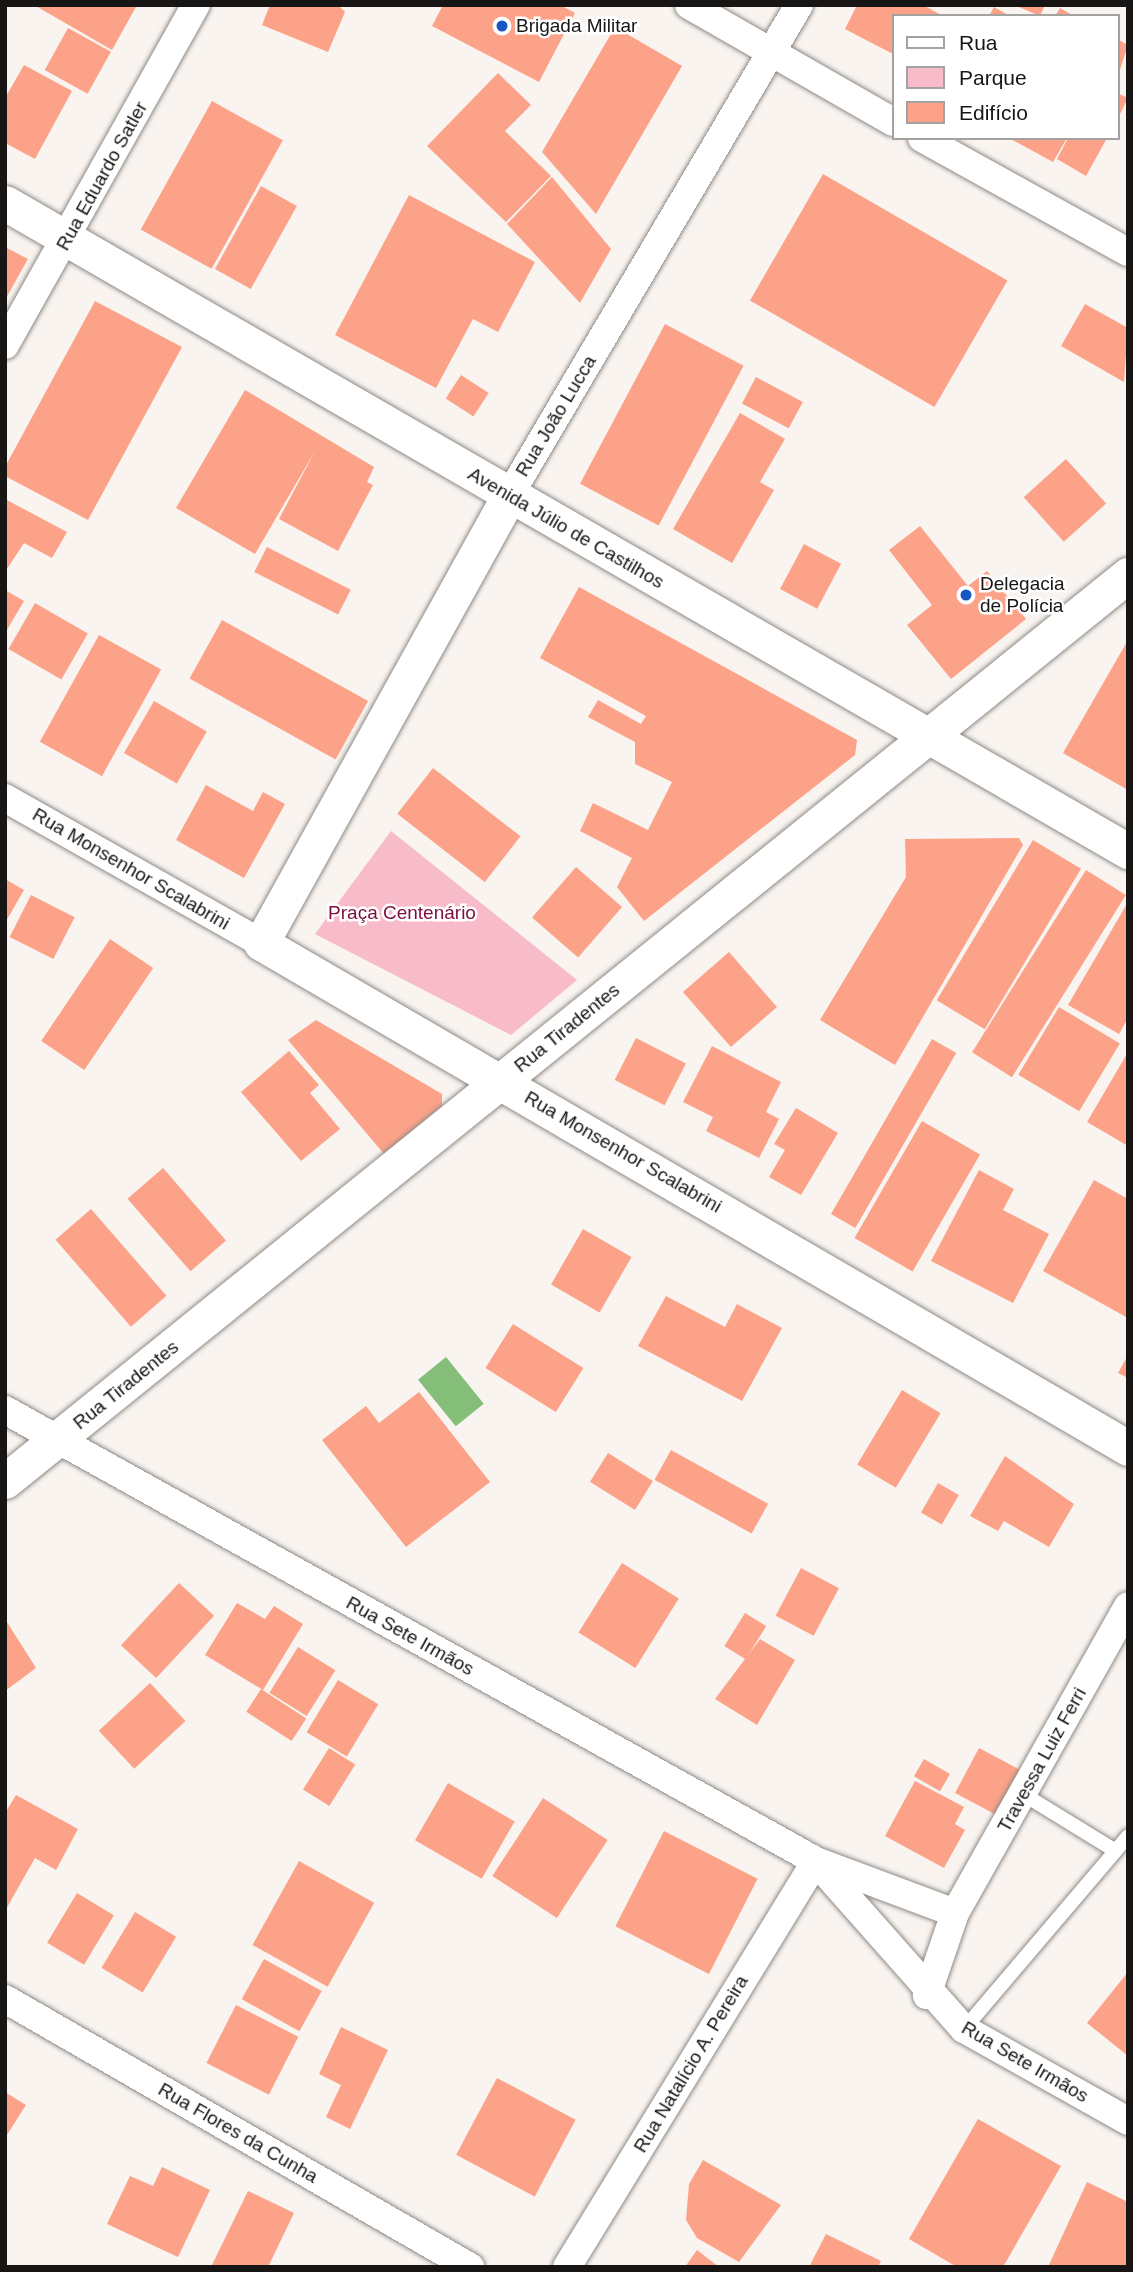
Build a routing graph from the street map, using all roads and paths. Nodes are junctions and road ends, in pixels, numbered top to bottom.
1 (196, 5) edge
2 (689, 5) edge
3 (799, 5) edge
4 (771, 55) junction
5 (892, 121) edge
6 (926, 140) edge
7 (5, 203) edge
8 (68, 238) junction
9 (1128, 252) edge
10 (5, 345) edge
11 (509, 496) junction
12 (1128, 575) edge
13 (929, 735) junction
14 (5, 798) edge
15 (1128, 851) edge
16 (261, 943) junction
17 (502, 1081) junction
18 (5, 1410) edge
19 (58, 1440) junction
20 (1128, 1448) edge
21 (5, 1481) edge
22 (1128, 1606) edge
23 (1023, 1794) junction
24 (1128, 1836) edge
25 (1114, 1850) junction
26 (816, 1860) junction
27 (955, 1913) junction
28 (927, 1995) junction
29 (5, 1998) edge
30 (964, 2029) junction
31 (1128, 2121) edge
32 (470, 2267) edge
33 (567, 2267) edge

1 - 8 street, Rua Eduardo Satler
2 - 4 street
3 - 4 street, Rua João Lucca
4 - 5 street
4 - 11 street, Rua João Lucca
6 - 9 street
7 - 8 street, Avenida Júlio de Castilhos
8 - 10 street, Rua Eduardo Satler
8 - 11 street, Avenida Júlio de Castilhos
11 - 13 street, Avenida Júlio de Castilhos
11 - 16 street, Rua João Lucca
12 - 13 street, Rua Tiradentes
13 - 15 street, Avenida Júlio de Castilhos
13 - 17 street, Rua Tiradentes
14 - 16 street, Rua Monsenhor Scalabrini
16 - 17 street, Rua Monsenhor Scalabrini
17 - 19 street, Rua Tiradentes
17 - 20 street, Rua Monsenhor Scalabrini
18 - 19 street, Rua Sete Irmãos
19 - 21 street, Rua Tiradentes
19 - 26 street, Rua Sete Irmãos
22 - 23 street, Travessa Luiz Ferri
23 - 25 lane
23 - 27 street, Travessa Luiz Ferri
24 - 25 lane
25 - 30 lane
26 - 27 street
26 - 28 street, Rua Sete Irmãos
26 - 33 street, Rua Natalício A. Pereira
27 - 28 street, Travessa Luiz Ferri
28 - 30 street, Rua Sete Irmãos
29 - 32 street, Rua Flores da Cunha
30 - 31 street, Rua Sete Irmãos

